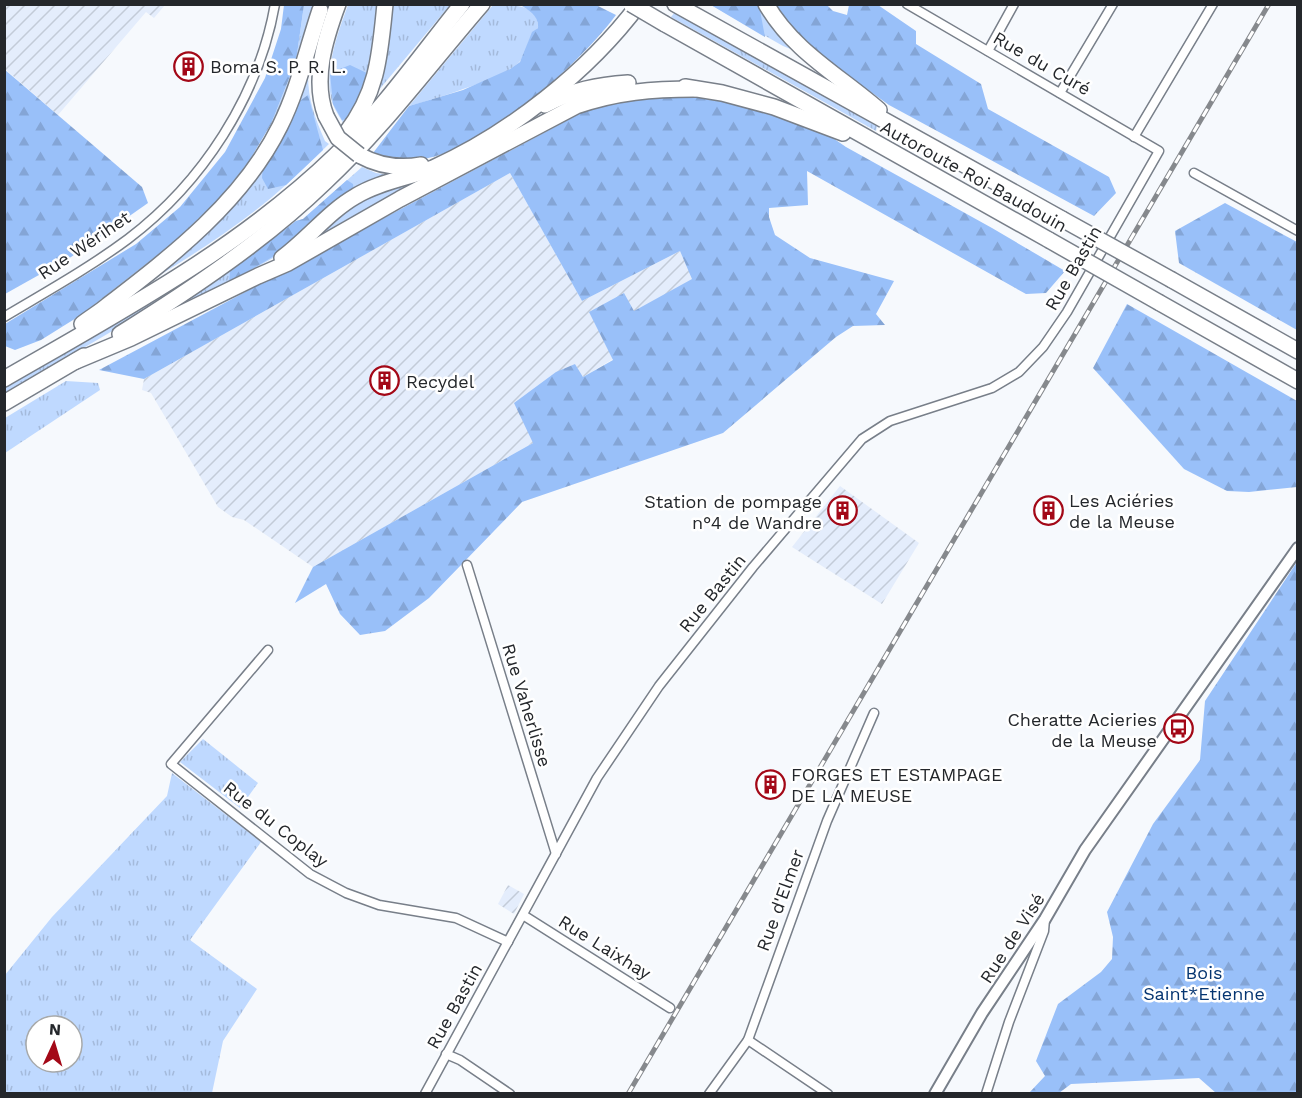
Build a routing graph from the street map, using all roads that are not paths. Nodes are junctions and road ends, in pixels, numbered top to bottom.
1 (275, 4) edge
2 (338, 4) edge
3 (385, 4) edge
4 (462, 4) edge
5 (482, 4) edge
6 (630, 4) edge
7 (639, 4) edge
8 (766, 4) edge
9 (1014, 4) edge
10 (1113, 4) edge
11 (1213, 4) edge
12 (677, 6) edge
13 (913, 6) edge
14 (320, 7) edge
15 (600, 48) junction
16 (988, 51) junction
17 (695, 89) junction
18 (1060, 93) junction
19 (324, 111) junction
20 (523, 114) junction
21 (903, 131) junction
22 (1134, 137) junction
23 (464, 151) junction
24 (1159, 151) joint
25 (896, 154) junction
26 (1194, 173) dead end
27 (313, 176) junction
28 (1298, 231) edge
29 (258, 276) junction
30 (4, 317) edge
31 (1298, 351) edge
32 (46, 355) junction
33 (75, 362) junction
34 (4, 379) edge
35 (1298, 381) edge
36 (4, 403) edge
37 (1298, 548) edge
38 (467, 565) dead end
39 (268, 650) dead end
40 (874, 713) dead end
41 (556, 854) junction
42 (523, 915) junction
43 (1045, 919) junction
44 (508, 942) junction
45 (670, 1008) dead end
46 (748, 1040) junction
47 (446, 1054) junction
48 (425, 1094) edge
49 (510, 1094) edge
50 (709, 1094) edge
51 (828, 1094) edge
52 (936, 1094) edge
53 (986, 1094) edge

1 - 30 street, Rue Wérihet
2 - 19 highway
3 - 27 highway
4 - 27 highway
5 - 33 highway
6 - 15 highway
6 - 25 highway, Autoroute Roi Baudouin, bridge
7 - 15 highway
8 - 21 highway
9 - 16 street
10 - 18 street
11 - 22 street
12 - 21 highway, Autoroute Roi Baudouin
13 - 16 street, Rue du Curé
14 - 19 highway
14 - 32 highway
15 - 20 highway
16 - 18 street, Rue du Curé
17 - 20 highway
17 - 25 highway
17 - 29 highway
18 - 22 street, Rue du Curé
19 - 23 highway, bridge
20 - 23 highway
21 - 31 highway, Autoroute Roi Baudouin, bridge
22 - 24 street, Rue du Curé
23 - 29 highway
24 - 41 street, Rue Bastin
25 - 35 highway, Autoroute Roi Baudouin, bridge
26 - 28 street
27 - 32 highway
29 - 33 highway
32 - 34 highway
33 - 36 highway
37 - 43 street, Rue de Visé
38 - 41 street, Rue Vaherlisse
39 - 44 street, Rue du Coplay
40 - 46 street, Rue d'Elmer
41 - 42 street, Rue Bastin
42 - 44 street, Rue Bastin
42 - 45 street, Rue Laixhay
43 - 52 street, Rue de Visé
43 - 53 street
44 - 47 street, Rue Bastin
46 - 50 street, Rue d'Elmer
46 - 51 street
47 - 48 street, Rue Bastin
47 - 49 street

